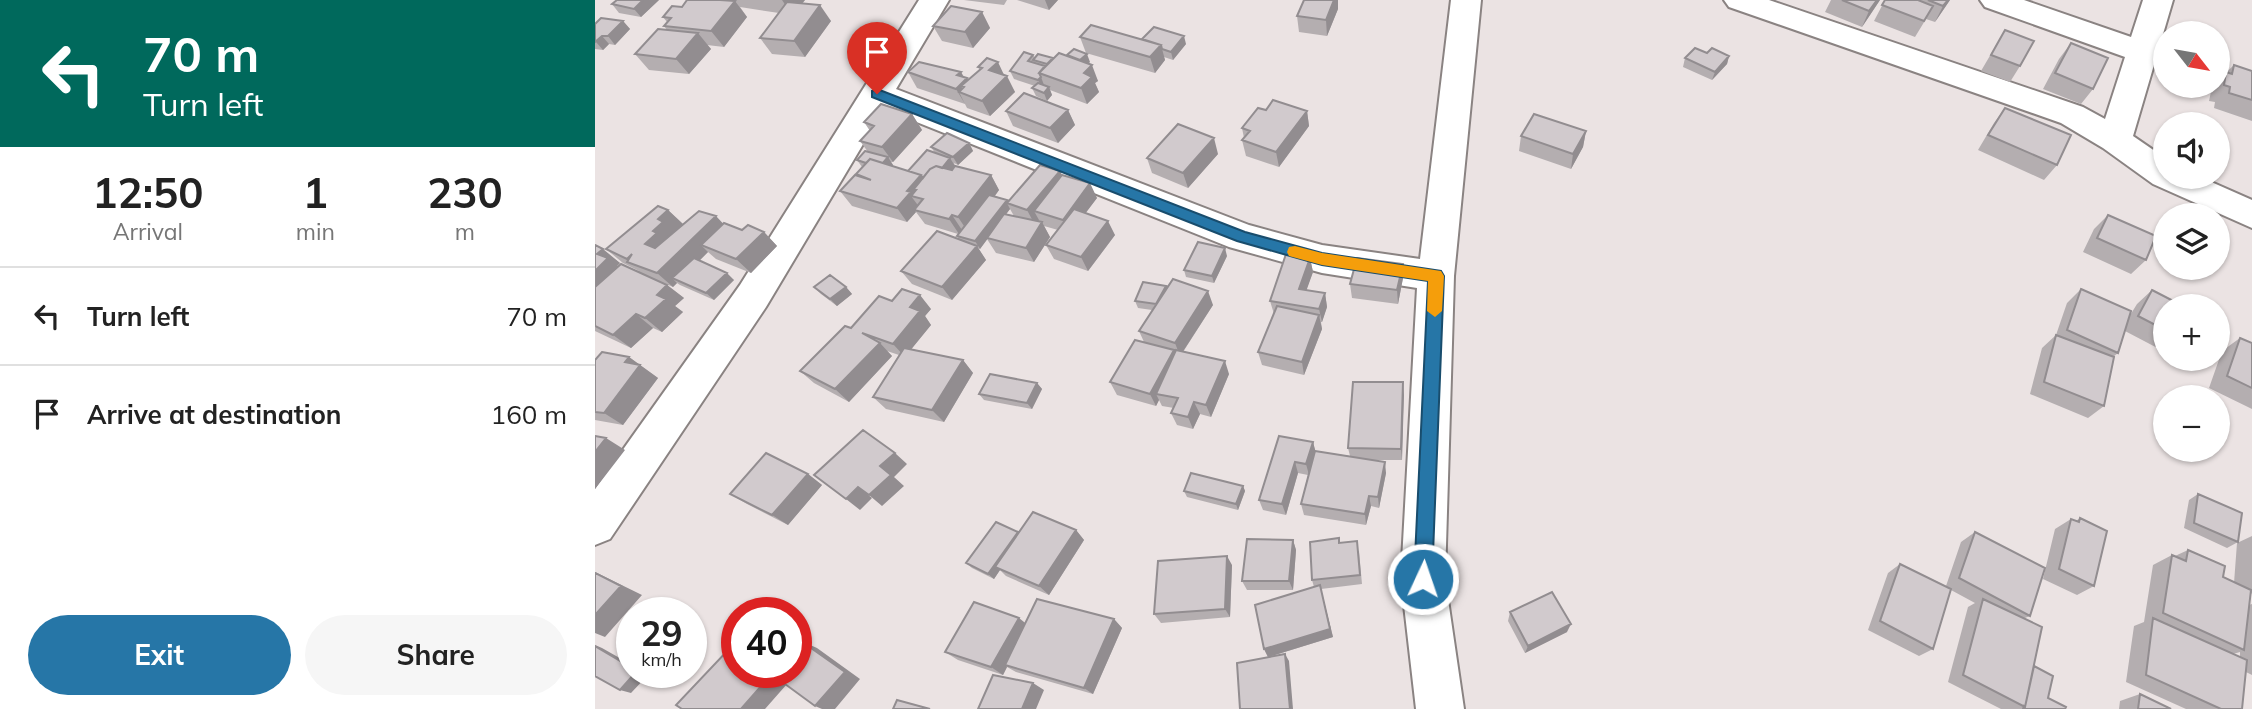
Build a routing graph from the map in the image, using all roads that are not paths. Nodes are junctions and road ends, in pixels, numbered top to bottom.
1 (934, 0) edge
2 (1739, 0) edge
3 (1995, 0) edge
4 (2158, 0) edge
5 (1459, 2) edge
6 (2142, 52) junction
7 (877, 94) junction
8 (2115, 140) junction
9 (2153, 166) edge
10 (2195, 189) edge
11 (2252, 215) edge
12 (1436, 276) junction
13 (595, 525) edge
14 (1440, 709) edge

1 - 7 street
2 - 8 street
3 - 6 street
4 - 6 street
5 - 12 street
6 - 8 street
7 - 12 street
7 - 13 street
8 - 9 street
10 - 11 street
12 - 14 street

